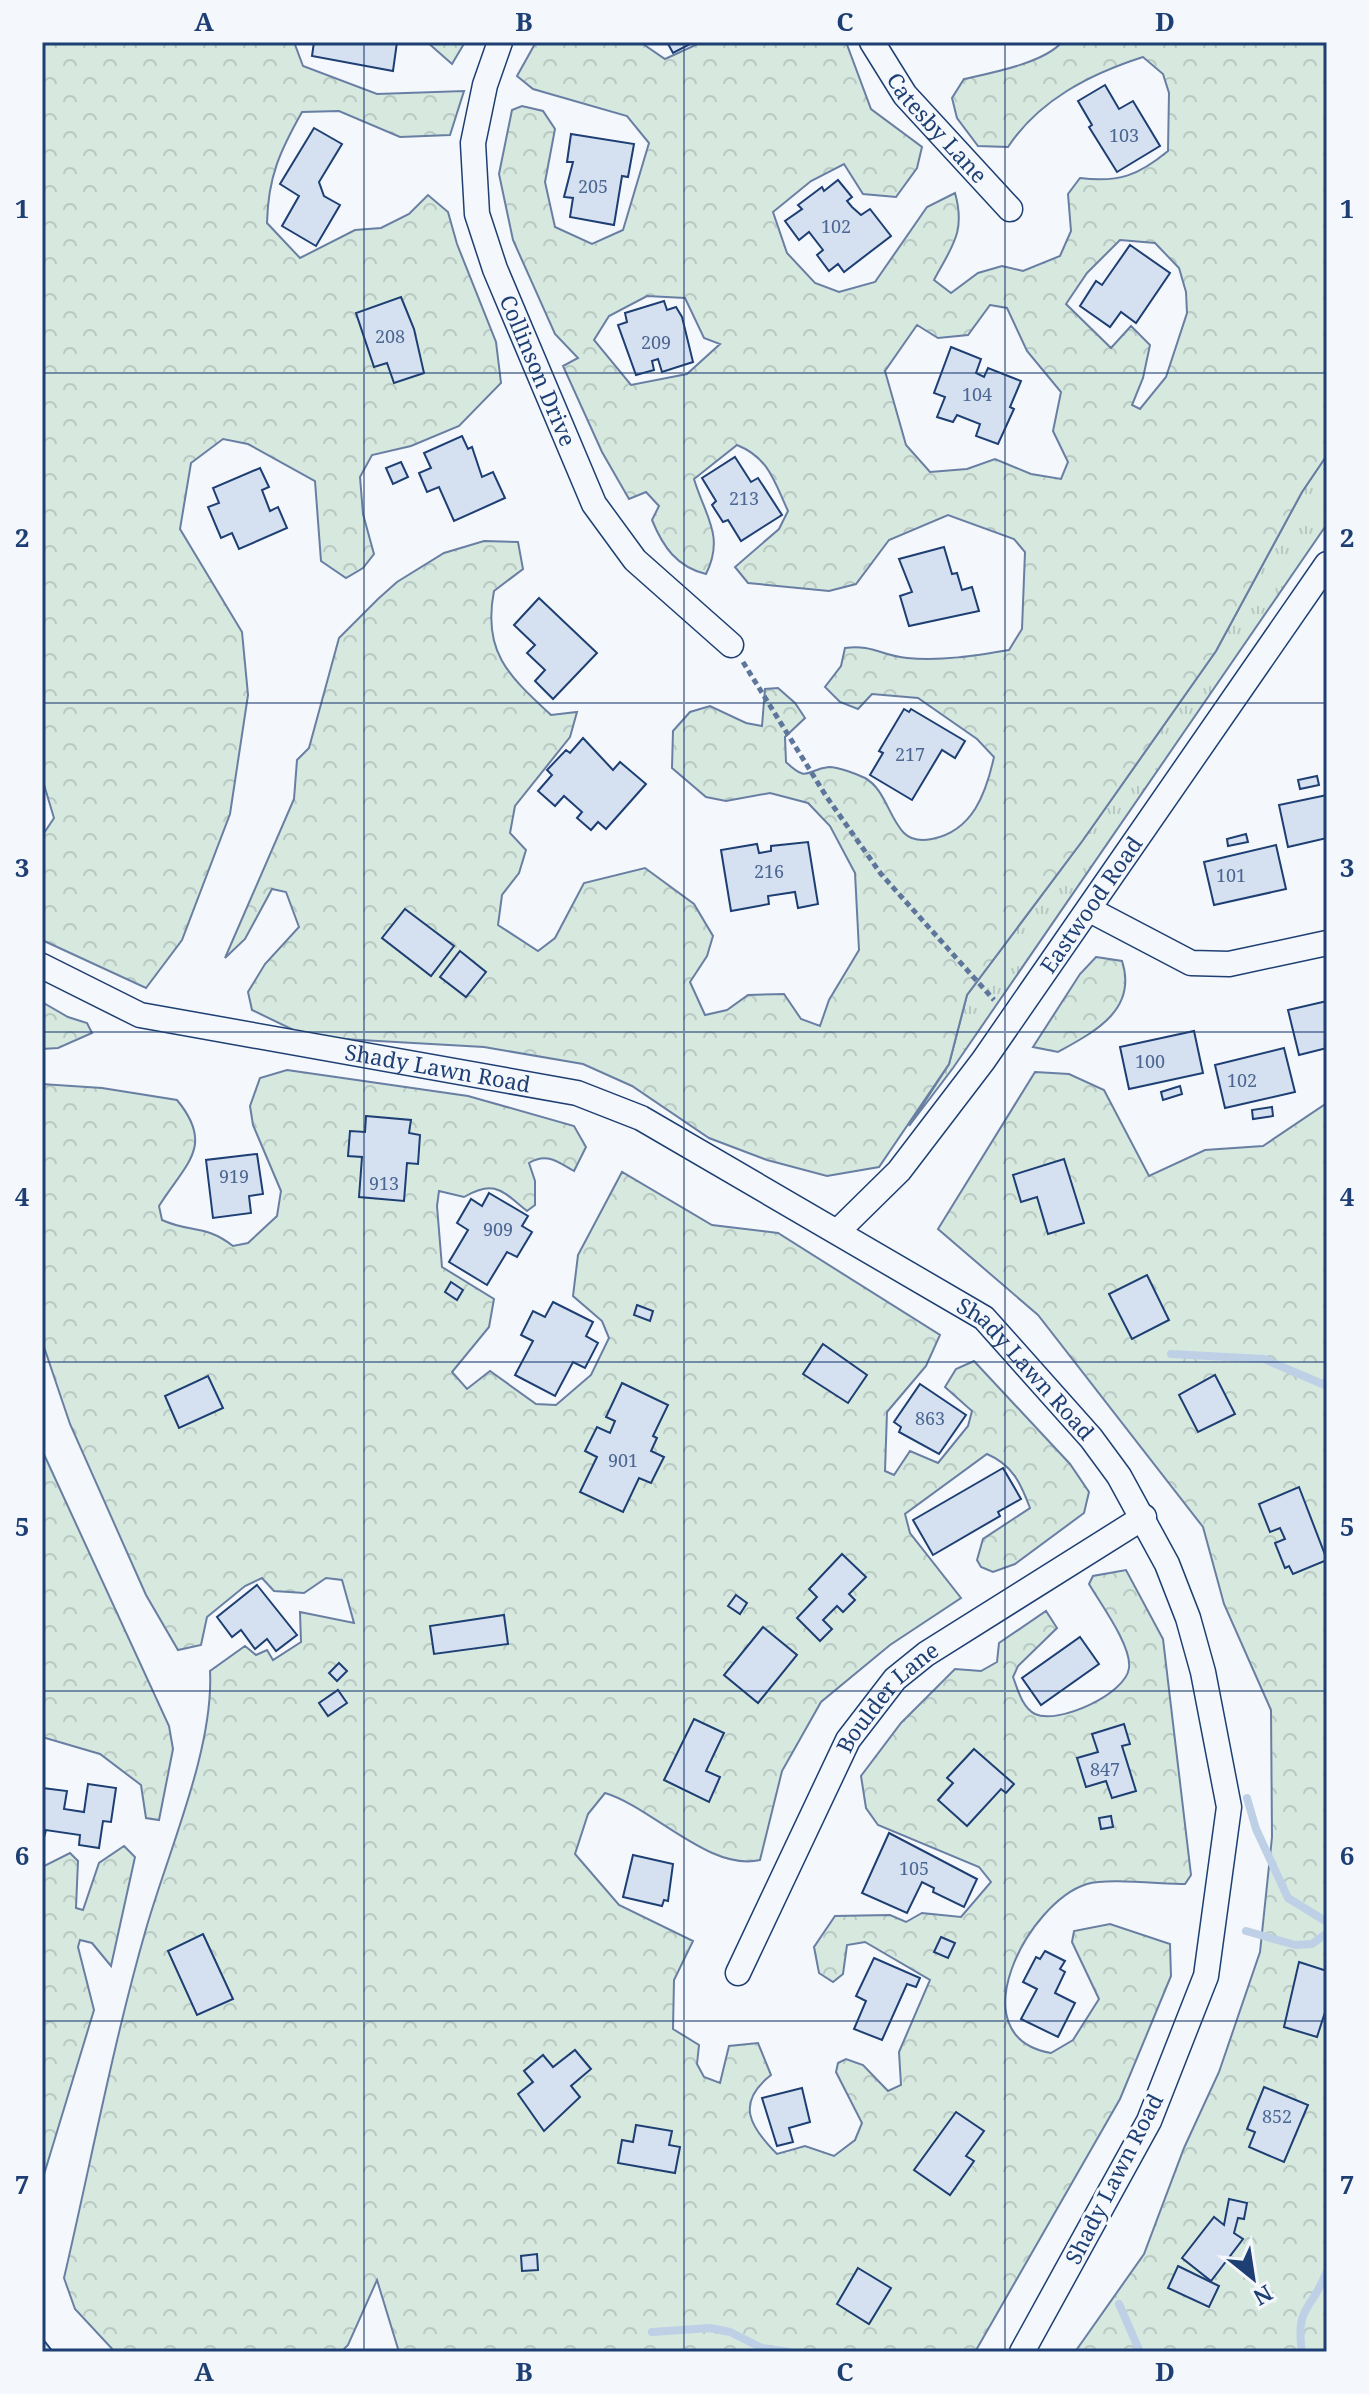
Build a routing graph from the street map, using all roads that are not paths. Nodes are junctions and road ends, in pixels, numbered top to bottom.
1 (500, 42) edge
2 (872, 42) edge
3 (1010, 209) dead end
4 (1327, 564) edge
5 (731, 645) road end
6 (1090, 910) junction
7 (1327, 943) edge
8 (42, 966) edge
9 (838, 1231) junction
10 (1144, 1517) junction
11 (738, 1973) dead end
12 (1022, 2352) edge

1 - 5 street, Collinson Drive
2 - 3 street, Catesby Lane
4 - 6 street, Eastwood Road
6 - 7 street
6 - 9 street, Eastwood Road
8 - 9 street, Shady Lawn Road
9 - 10 street, Shady Lawn Road
10 - 11 street, Boulder Lane
10 - 12 street, Shady Lawn Road

